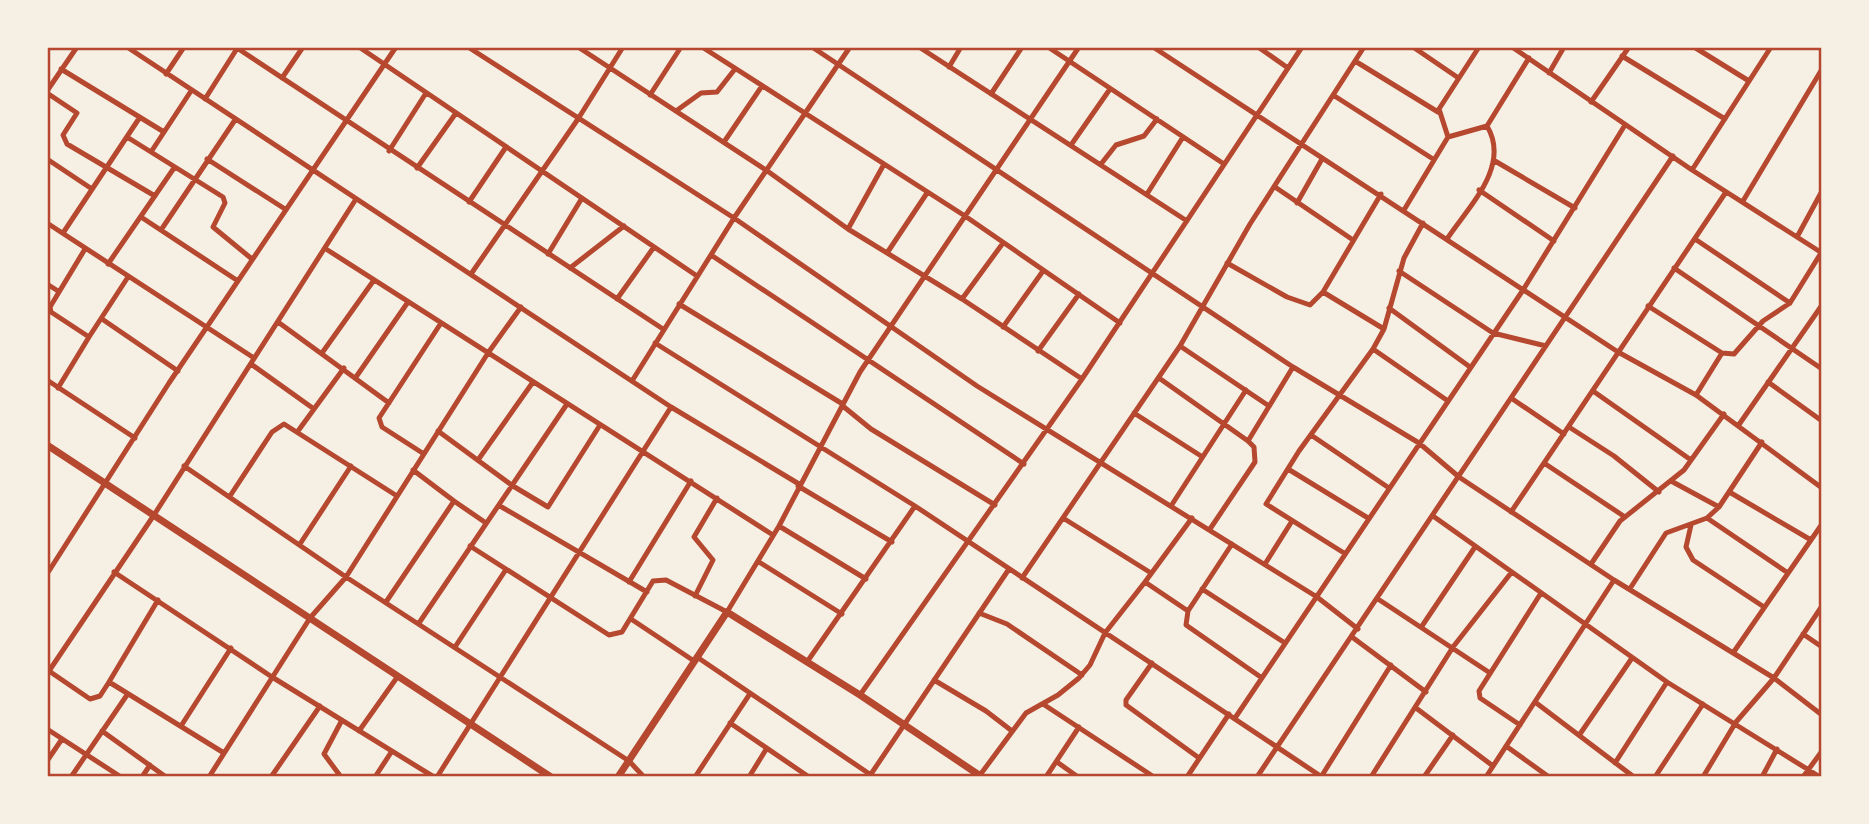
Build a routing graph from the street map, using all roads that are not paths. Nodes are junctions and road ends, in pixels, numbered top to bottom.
1 (77, 47) edge
2 (127, 47) edge
3 (184, 47) edge
4 (303, 47) edge
5 (359, 47) edge
6 (396, 47) edge
7 (468, 47) edge
8 (579, 47) edge
9 (623, 47) edge
10 (681, 47) edge
11 (702, 47) edge
12 (812, 47) edge
13 (850, 47) edge
14 (919, 47) edge
15 (961, 47) edge
16 (1023, 47) edge
17 (1048, 47) edge
18 (1079, 47) edge
19 (1153, 47) edge
20 (1258, 47) edge
21 (1302, 47) edge
22 (1364, 47) edge
23 (1413, 47) edge
24 (1479, 47) edge
25 (1512, 47) edge
26 (1564, 47) edge
27 (1629, 47) edge
28 (1694, 47) edge
29 (1771, 47) edge
30 (238, 48) edge
31 (1622, 56) junction
32 (1529, 58) junction
33 (1069, 61) junction
34 (1355, 61) junction
35 (838, 64) junction
36 (385, 65) junction
37 (948, 67) junction
38 (609, 68) junction
39 (1288, 68) junction
40 (61, 69) junction
41 (735, 69) junction
42 (1822, 69) edge
43 (1549, 73) junction
44 (166, 74) junction
45 (282, 78) junction
46 (1457, 78) junction
47 (1749, 81) junction
48 (762, 86) junction
49 (1110, 89) junction
50 (191, 91) junction
51 (47, 92) edge
52 (426, 93) junction
53 (650, 94) junction
54 (991, 94) junction
55 (1333, 95) junction
56 (205, 99) junction
57 (1591, 102) junction
58 (676, 111) junction
59 (1438, 112) junction
60 (456, 113) junction
61 (806, 114) junction
62 (140, 117) junction
63 (1256, 117) junction
64 (578, 119) junction
65 (1157, 119) junction
66 (1725, 119) junction
67 (235, 120) junction
68 (1031, 120) junction
69 (346, 122) junction
70 (1487, 125) junction
71 (1625, 125) junction
72 (164, 132) junction
73 (1448, 136) junction
74 (127, 137) junction
75 (1184, 137) junction
76 (724, 142) junction
77 (1071, 145) junction
78 (1301, 145) junction
79 (506, 146) junction
80 (389, 150) junction
81 (151, 152) junction
82 (1673, 156) junction
83 (47, 159) edge
84 (207, 159) junction
85 (1322, 159) junction
86 (1433, 159) junction
87 (1495, 161) junction
88 (1101, 164) junction
89 (1224, 164) junction
90 (883, 166) junction
91 (107, 168) junction
92 (174, 168) junction
93 (417, 168) junction
94 (312, 169) junction
95 (766, 170) junction
96 (996, 170) junction
97 (1692, 170) junction
98 (542, 171) junction
99 (194, 180) junction
100 (1275, 187) junction
101 (92, 189) junction
102 (1479, 190) junction
103 (1822, 191) edge
104 (1726, 192) junction
105 (927, 193) junction
106 (1147, 194) junction
107 (1381, 194) junction
108 (155, 196) junction
109 (582, 198) junction
110 (356, 199) junction
111 (1743, 201) junction
112 (468, 202) junction
113 (1297, 203) junction
114 (1574, 208) junction
115 (285, 209) junction
116 (1405, 210) junction
117 (141, 216) junction
118 (965, 216) junction
119 (734, 218) junction
120 (1187, 221) junction
121 (47, 223) edge
122 (1423, 223) junction
123 (504, 225) junction
124 (624, 226) junction
125 (848, 229) junction
126 (161, 230) junction
127 (63, 233) junction
128 (1797, 237) junction
129 (1447, 239) junction
130 (1695, 239) junction
131 (1353, 240) junction
132 (1553, 241) junction
133 (1003, 243) junction
134 (654, 247) junction
135 (85, 249) junction
136 (326, 249) junction
137 (887, 253) junction
138 (1822, 253) edge
139 (548, 254) junction
140 (710, 255) junction
141 (252, 259) junction
142 (1227, 263) junction
143 (108, 264) junction
144 (570, 268) junction
145 (1674, 268) junction
146 (1043, 271) junction
147 (1399, 271) junction
148 (471, 274) junction
149 (1153, 275) junction
150 (697, 276) junction
151 (925, 276) junction
152 (128, 277) junction
153 (374, 280) junction
154 (238, 281) junction
155 (47, 284) edge
156 (1523, 290) junction
157 (58, 291) junction
158 (1323, 292) junction
159 (1079, 294) junction
160 (617, 299) junction
161 (962, 299) junction
162 (408, 302) junction
163 (1790, 303) junction
164 (679, 304) junction
165 (1822, 305) edge
166 (1648, 306) junction
167 (521, 307) junction
168 (1389, 308) junction
169 (1204, 309) junction
170 (1565, 318) junction
171 (102, 319) junction
172 (278, 322) junction
173 (441, 323) junction
174 (1120, 323) junction
175 (891, 325) junction
176 (1759, 326) junction
177 (1003, 327) junction
178 (206, 328) junction
179 (663, 329) junction
180 (1384, 329) junction
181 (1493, 332) junction
182 (89, 337) junction
183 (655, 343) junction
184 (1180, 346) junction
185 (1546, 346) junction
186 (1791, 347) junction
187 (1373, 349) junction
188 (1038, 351) junction
189 (1618, 352) junction
190 (322, 353) junction
191 (488, 353) junction
192 (1722, 353) junction
193 (252, 361) junction
194 (867, 361) junction
195 (1471, 367) junction
196 (344, 368) junction
197 (1293, 368) junction
198 (1822, 369) edge
199 (178, 371) junction
200 (356, 377) junction
201 (1159, 378) junction
202 (1082, 379) junction
203 (47, 380) edge
204 (632, 381) junction
205 (533, 382) junction
206 (1768, 382) junction
207 (58, 388) junction
208 (1246, 390) junction
209 (1592, 391) junction
210 (1696, 395) junction
211 (1339, 397) junction
212 (1511, 398) junction
213 (1448, 401) junction
214 (389, 403) junction
215 (567, 404) junction
216 (843, 405) junction
217 (1269, 406) junction
218 (671, 407) junction
219 (314, 409) junction
220 (1134, 413) junction
221 (1724, 414) junction
222 (1822, 421) edge
223 (1223, 424) junction
224 (600, 425) junction
225 (1738, 426) junction
226 (1569, 427) junction
227 (1048, 429) junction
228 (298, 431) junction
229 (438, 431) junction
230 (1564, 434) junction
231 (1311, 435) junction
232 (135, 438) junction
233 (1248, 441) junction
234 (1762, 442) junction
235 (1419, 443) junction
236 (47, 445) edge
237 (819, 448) junction
238 (641, 452) junction
239 (424, 454) junction
240 (1201, 456) junction
241 (478, 460) junction
242 (1691, 460) junction
243 (1099, 461) junction
244 (1544, 463) junction
245 (1024, 464) junction
246 (184, 466) junction
247 (351, 466) junction
248 (1288, 469) junction
249 (413, 470) junction
250 (1459, 477) junction
251 (691, 481) junction
252 (1671, 481) junction
253 (106, 484) junction
254 (799, 485) junction
255 (513, 486) junction
256 (1389, 488) junction
257 (1822, 488) edge
258 (1658, 492) junction
259 (1731, 492) junction
260 (230, 496) junction
261 (397, 496) junction
262 (717, 498) junction
263 (454, 501) junction
264 (996, 505) junction
265 (500, 506) junction
266 (915, 506) junction
267 (1171, 506) junction
268 (1719, 507) junction
269 (1511, 512) junction
270 (154, 515) junction
271 (1433, 516) junction
272 (1625, 517) junction
273 (1063, 518) junction
274 (1192, 518) junction
275 (1368, 518) junction
276 (1707, 518) junction
277 (1292, 521) junction
278 (486, 523) junction
279 (1822, 524) edge
280 (1691, 525) junction
281 (779, 526) junction
282 (1210, 529) junction
283 (773, 536) junction
284 (1811, 540) junction
285 (892, 542) junction
286 (969, 542) junction
287 (300, 544) junction
288 (1232, 544) junction
289 (470, 547) junction
290 (1475, 547) junction
291 (578, 553) junction
292 (1344, 553) junction
293 (759, 562) junction
294 (1265, 564) junction
295 (1591, 564) junction
296 (1009, 569) junction
297 (505, 571) junction
298 (114, 572) junction
299 (1511, 572) junction
300 (1151, 573) junction
301 (1788, 573) junction
302 (47, 574) edge
303 (346, 577) junction
304 (1022, 578) junction
305 (866, 579) junction
306 (1614, 580) junction
307 (629, 582) junction
308 (1145, 582) junction
309 (1631, 587) junction
310 (1202, 589) junction
311 (647, 592) junction
312 (1541, 593) junction
313 (695, 596) junction
314 (1317, 597) junction
315 (550, 599) junction
316 (1378, 599) junction
317 (158, 600) junction
318 (386, 602) junction
319 (1822, 606) edge
320 (1764, 607) junction
321 (1188, 611) junction
322 (727, 612) junction
323 (979, 613) junction
324 (842, 614) junction
325 (310, 618) junction
326 (631, 619) junction
327 (1586, 623) junction
328 (419, 624) junction
329 (1422, 626) junction
330 (1358, 629) junction
331 (1105, 632) junction
332 (1803, 634) junction
333 (1352, 637) junction
334 (1285, 643) junction
335 (455, 647) junction
336 (1453, 647) junction
337 (1822, 647) edge
338 (231, 648) junction
339 (1732, 653) junction
340 (1632, 658) junction
341 (695, 659) junction
342 (807, 662) junction
343 (1152, 663) junction
344 (1391, 665) junction
345 (48, 672) edge
346 (1490, 673) junction
347 (1082, 675) junction
348 (398, 676) junction
349 (501, 676) junction
350 (272, 677) junction
351 (1262, 678) junction
352 (1774, 678) junction
353 (934, 680) junction
354 (109, 682) junction
355 (1667, 682) junction
356 (1426, 692) junction
357 (127, 695) junction
358 (749, 695) junction
359 (860, 695) junction
360 (1535, 702) junction
361 (1043, 704) junction
362 (1703, 704) junction
363 (320, 706) junction
364 (1416, 708) junction
365 (1229, 714) junction
366 (1822, 715) edge
367 (1235, 718) junction
368 (342, 720) junction
369 (1736, 722) junction
370 (730, 723) junction
371 (471, 724) junction
372 (1520, 724) junction
373 (181, 726) junction
374 (903, 726) junction
375 (1079, 727) junction
376 (47, 729) edge
377 (102, 730) junction
378 (359, 731) junction
379 (1012, 731) junction
380 (1580, 734) junction
381 (1453, 735) junction
382 (62, 738) junction
383 (1276, 746) junction
384 (1506, 746) junction
385 (767, 748) junction
386 (1777, 749) junction
387 (391, 751) junction
388 (1822, 751) edge
389 (224, 753) junction
390 (86, 754) junction
391 (1199, 758) junction
392 (47, 761) edge
393 (629, 761) junction
394 (1056, 762) junction
395 (1615, 763) junction
396 (150, 765) junction
397 (1493, 766) junction
398 (1808, 769) junction
399 (806, 776) edge
400 (870, 776) edge
401 (981, 776) edge
402 (1631, 776) edge
403 (71, 777) edge
404 (121, 777) edge
405 (142, 777) edge
406 (166, 777) edge
407 (209, 777) edge
408 (271, 777) edge
409 (341, 777) edge
410 (375, 777) edge
411 (436, 777) edge
412 (551, 777) edge
413 (618, 777) edge
414 (644, 777) edge
415 (695, 777) edge
416 (748, 777) edge
417 (1046, 777) edge
418 (1078, 777) edge
419 (1154, 777) edge
420 (1187, 777) edge
421 (1257, 777) edge
422 (1322, 777) edge
423 (1371, 777) edge
424 (1424, 777) edge
425 (1486, 777) edge
426 (1549, 777) edge
427 (1655, 777) edge
428 (1703, 777) edge
429 (1762, 777) edge
430 (1803, 777) edge
431 (1820, 777) edge

1 - 40 street
2 - 44 street
3 - 44 street
4 - 45 street
5 - 36 street
6 - 36 street
7 - 64 street
8 - 38 street
9 - 38 street
10 - 53 street
11 - 41 street
12 - 35 street
13 - 35 street
14 - 37 street
15 - 37 street
16 - 54 street
17 - 33 street
18 - 33 street
19 - 63 street
20 - 39 street
21 - 39 street
22 - 34 street
23 - 46 street
24 - 46 street
25 - 32 street
26 - 43 street
27 - 31 street
28 - 47 street
29 - 47 street
30 - 45 street
30 - 56 street
31 - 57 street
31 - 66 street
32 - 43 street
32 - 70 street
33 - 49 street
33 - 68 street
34 - 55 street
34 - 59 street
35 - 61 street
35 - 96 street
36 - 52 street
36 - 69 street
37 - 54 street
38 - 53 street
38 - 64 street
39 - 63 street
40 - 51 street
40 - 62 street
41 - 48 street
41 - 58 street
42 - 111 street
43 - 57 street
44 - 50 street
45 - 69 street
46 - 59 street
47 - 66 street
48 - 61 street
48 - 76 street
49 - 65 street
49 - 77 street
50 - 56 street
50 - 72 street
51 - 91 street
52 - 60 street
52 - 80 street
53 - 58 street
54 - 68 street
55 - 78 street
55 - 86 street
56 - 67 street
57 - 71 street
58 - 76 street
59 - 73 street
60 - 79 street
60 - 93 street
61 - 90 street
61 - 95 street
62 - 72 street
62 - 74 street
63 - 78 street
63 - 89 street
64 - 98 street
64 - 119 street
65 - 75 street
65 - 88 street
66 - 97 street
67 - 84 street
67 - 94 street
68 - 77 street
68 - 96 street
69 - 80 street
69 - 94 street
70 - 73 street
70 - 87 street
71 - 82 street
71 - 114 street
72 - 81 street
73 - 86 street
74 - 81 street
74 - 91 street
75 - 89 street
75 - 106 street
76 - 95 street
77 - 88 street
78 - 85 street
78 - 100 street
79 - 98 street
79 - 112 street
80 - 93 street
81 - 92 street
82 - 97 street
82 - 170 street
83 - 101 street
84 - 99 street
84 - 115 street
85 - 107 street
85 - 113 street
86 - 116 street
87 - 102 street
87 - 114 street
88 - 106 street
89 - 120 street
90 - 105 street
90 - 125 street
91 - 101 street
91 - 108 street
92 - 99 street
92 - 108 street
93 - 112 street
94 - 110 street
94 - 115 street
95 - 119 street
95 - 125 street
96 - 118 street
96 - 149 street
97 - 104 street
98 - 109 street
98 - 123 street
99 - 126 street
99 - 141 street
100 - 113 street
100 - 142 street
101 - 127 street
102 - 129 street
102 - 132 street
103 - 128 street
104 - 111 street
104 - 130 street
105 - 118 street
105 - 137 street
106 - 120 street
107 - 116 street
107 - 131 street
108 - 117 street
109 - 124 street
109 - 139 street
110 - 136 street
110 - 148 street
111 - 128 street
112 - 123 street
113 - 131 street
114 - 132 street
115 - 141 street
116 - 122 street
117 - 126 street
117 - 143 street
118 - 133 street
118 - 151 street
119 - 140 street
119 - 175 street
120 - 149 street
121 - 127 street
122 - 129 street
122 - 147 street
123 - 139 street
123 - 148 street
124 - 134 street
124 - 144 street
125 - 137 street
126 - 154 street
127 - 135 street
128 - 138 street
129 - 156 street
130 - 145 street
130 - 163 street
131 - 158 street
132 - 156 street
133 - 146 street
133 - 161 street
134 - 150 street
134 - 160 street
135 - 143 street
135 - 157 street
136 - 153 street
136 - 172 street
137 - 151 street
138 - 163 street
139 - 144 street
140 - 150 street
140 - 194 street
141 - 154 street
142 - 158 street
142 - 169 street
143 - 152 street
144 - 160 street
145 - 166 street
145 - 176 street
146 - 159 street
146 - 177 street
147 - 168 street
147 - 181 street
148 - 167 street
149 - 169 street
149 - 174 street
150 - 164 street
151 - 161 street
151 - 175 street
152 - 171 street
152 - 178 street
153 - 162 street
153 - 190 street
154 - 178 street
155 - 157 street
156 - 170 street
156 - 181 street
157 - 182 street
158 - 180 street
159 - 174 street
159 - 188 street
160 - 179 street
161 - 177 street
162 - 173 street
162 - 200 street
163 - 176 street
164 - 179 street
164 - 216 street
165 - 186 street
166 - 189 street
166 - 192 street
167 - 191 street
167 - 204 street
168 - 180 street
168 - 195 street
169 - 184 street
169 - 197 street
170 - 185 street
170 - 189 street
171 - 182 street
171 - 199 street
172 - 190 street
172 - 193 street
173 - 191 street
173 - 214 street
174 - 202 street
175 - 194 street
175 - 227 street
176 - 186 street
176 - 192 street
177 - 188 street
178 - 193 street
178 - 199 street
179 - 183 street
180 - 187 street
181 - 185 street
181 - 195 street
182 - 207 street
183 - 204 street
183 - 237 street
184 - 201 street
184 - 208 street
185 - 212 street
186 - 198 street
186 - 206 street
187 - 211 street
187 - 213 street
188 - 202 street
189 - 209 street
189 - 210 street
190 - 196 street
191 - 205 street
191 - 229 street
192 - 210 street
193 - 219 street
193 - 246 street
194 - 216 street
194 - 245 street
195 - 213 street
196 - 200 street
196 - 219 street
197 - 211 street
197 - 217 street
199 - 232 street
200 - 214 street
201 - 220 street
201 - 223 street
202 - 227 street
203 - 207 street
204 - 218 street
205 - 215 street
205 - 241 street
206 - 222 street
206 - 225 street
207 - 232 street
208 - 217 street
208 - 223 street
209 - 226 street
209 - 242 street
210 - 221 street
211 - 231 street
211 - 235 street
212 - 230 street
212 - 250 street
213 - 235 street
214 - 239 street
215 - 224 street
215 - 255 street
216 - 237 street
216 - 264 street
217 - 233 street
218 - 238 street
218 - 254 street
219 - 228 street
220 - 240 street
220 - 243 street
221 - 225 street
221 - 242 street
223 - 233 street
223 - 240 street
224 - 238 street
224 - 255 street
225 - 234 street
226 - 230 street
226 - 258 street
227 - 243 street
227 - 245 street
228 - 247 street
228 - 260 street
229 - 239 street
229 - 241 street
230 - 244 street
231 - 248 street
231 - 256 street
232 - 253 street
233 - 282 street
234 - 257 street
234 - 259 street
235 - 250 street
235 - 256 street
236 - 253 main road
237 - 254 street
237 - 266 street
238 - 251 street
238 - 291 street
239 - 249 street
240 - 267 street
241 - 255 street
242 - 252 street
243 - 267 street
243 - 273 street
244 - 269 street
244 - 272 street
245 - 264 street
246 - 260 street
246 - 270 street
247 - 261 street
247 - 287 street
248 - 275 street
248 - 277 street
249 - 261 street
249 - 263 street
250 - 269 street
250 - 271 street
251 - 262 street
251 - 307 street
252 - 258 street
252 - 268 street
253 - 270 main road
253 - 302 street
254 - 281 street
254 - 285 street
255 - 265 street
256 - 275 street
258 - 272 street
259 - 268 street
259 - 284 street
260 - 287 street
261 - 303 street
262 - 283 street
262 - 313 street
263 - 278 street
263 - 318 street
264 - 286 street
265 - 278 street
265 - 291 street
266 - 285 street
266 - 286 street
267 - 274 street
268 - 276 street
269 - 295 street
270 - 298 street
270 - 325 main road
271 - 290 street
271 - 316 street
272 - 295 street
273 - 300 street
273 - 304 street
274 - 282 street
274 - 300 street
275 - 292 street
276 - 280 street
276 - 301 street
277 - 292 street
277 - 294 street
278 - 289 street
279 - 284 street
280 - 309 street
280 - 320 street
281 - 283 street
281 - 305 street
282 - 288 street
283 - 293 street
284 - 301 street
285 - 305 street
286 - 296 street
286 - 359 street
287 - 303 street
288 - 294 street
288 - 310 street
289 - 297 street
289 - 328 street
290 - 299 street
290 - 329 street
291 - 307 street
291 - 315 street
292 - 314 street
293 - 322 street
293 - 324 street
294 - 314 street
295 - 306 street
296 - 304 street
296 - 323 street
297 - 315 street
297 - 335 street
298 - 317 street
298 - 345 street
299 - 312 street
299 - 336 street
300 - 308 street
301 - 320 street
303 - 318 street
303 - 325 street
304 - 331 street
305 - 324 street
306 - 309 street
306 - 327 street
307 - 311 street
308 - 321 street
308 - 331 street
309 - 339 street
310 - 321 street
310 - 334 street
311 - 313 street
311 - 326 street
312 - 327 street
312 - 346 street
313 - 322 street
314 - 330 street
314 - 334 street
315 - 326 street
315 - 349 street
316 - 329 street
316 - 330 street
317 - 338 street
317 - 354 street
318 - 328 street
319 - 332 street
320 - 339 street
321 - 351 street
322 - 341 main road
322 - 342 main road
323 - 347 street
323 - 353 street
324 - 342 street
325 - 348 main road
325 - 350 street
326 - 341 street
327 - 340 street
327 - 360 street
328 - 335 street
329 - 336 street
330 - 333 street
331 - 343 street
331 - 347 street
332 - 337 street
332 - 352 street
333 - 344 street
333 - 383 street
334 - 351 street
335 - 349 street
336 - 346 street
336 - 356 street
338 - 350 street
338 - 373 street
339 - 352 street
340 - 355 street
340 - 380 street
341 - 358 street
341 - 393 main road
342 - 359 main road
343 - 365 street
343 - 391 street
344 - 356 street
344 - 422 street
345 - 354 street
346 - 372 street
347 - 361 street
348 - 371 main road
348 - 378 street
349 - 371 street
349 - 393 street
350 - 363 street
350 - 389 street
351 - 367 street
352 - 366 street
352 - 369 street
353 - 374 street
353 - 379 street
354 - 357 street
355 - 362 street
355 - 395 street
356 - 364 street
357 - 373 street
357 - 377 street
358 - 370 street
358 - 400 street
359 - 374 main road
360 - 372 street
360 - 380 street
361 - 375 street
361 - 379 street
362 - 369 street
362 - 427 street
363 - 368 street
363 - 408 street
364 - 381 street
364 - 423 street
365 - 367 street
365 - 391 street
367 - 383 street
368 - 378 street
368 - 409 street
369 - 386 street
369 - 428 street
370 - 385 street
370 - 415 street
371 - 411 street
371 - 412 main road
372 - 384 street
373 - 389 street
374 - 400 street
374 - 401 main road
375 - 394 street
375 - 419 street
376 - 382 street
377 - 390 street
377 - 396 street
378 - 387 street
379 - 401 street
380 - 395 street
381 - 397 street
381 - 424 street
382 - 390 street
382 - 392 street
383 - 421 street
383 - 422 street
384 - 397 street
384 - 426 street
385 - 399 street
385 - 416 street
386 - 398 street
386 - 429 street
387 - 410 street
387 - 411 street
388 - 398 street
389 - 407 street
390 - 403 street
390 - 404 street
391 - 420 street
393 - 413 main road
393 - 414 street
394 - 417 street
394 - 418 street
395 - 402 street
396 - 405 street
396 - 406 street
397 - 425 street
398 - 430 street
398 - 431 street

